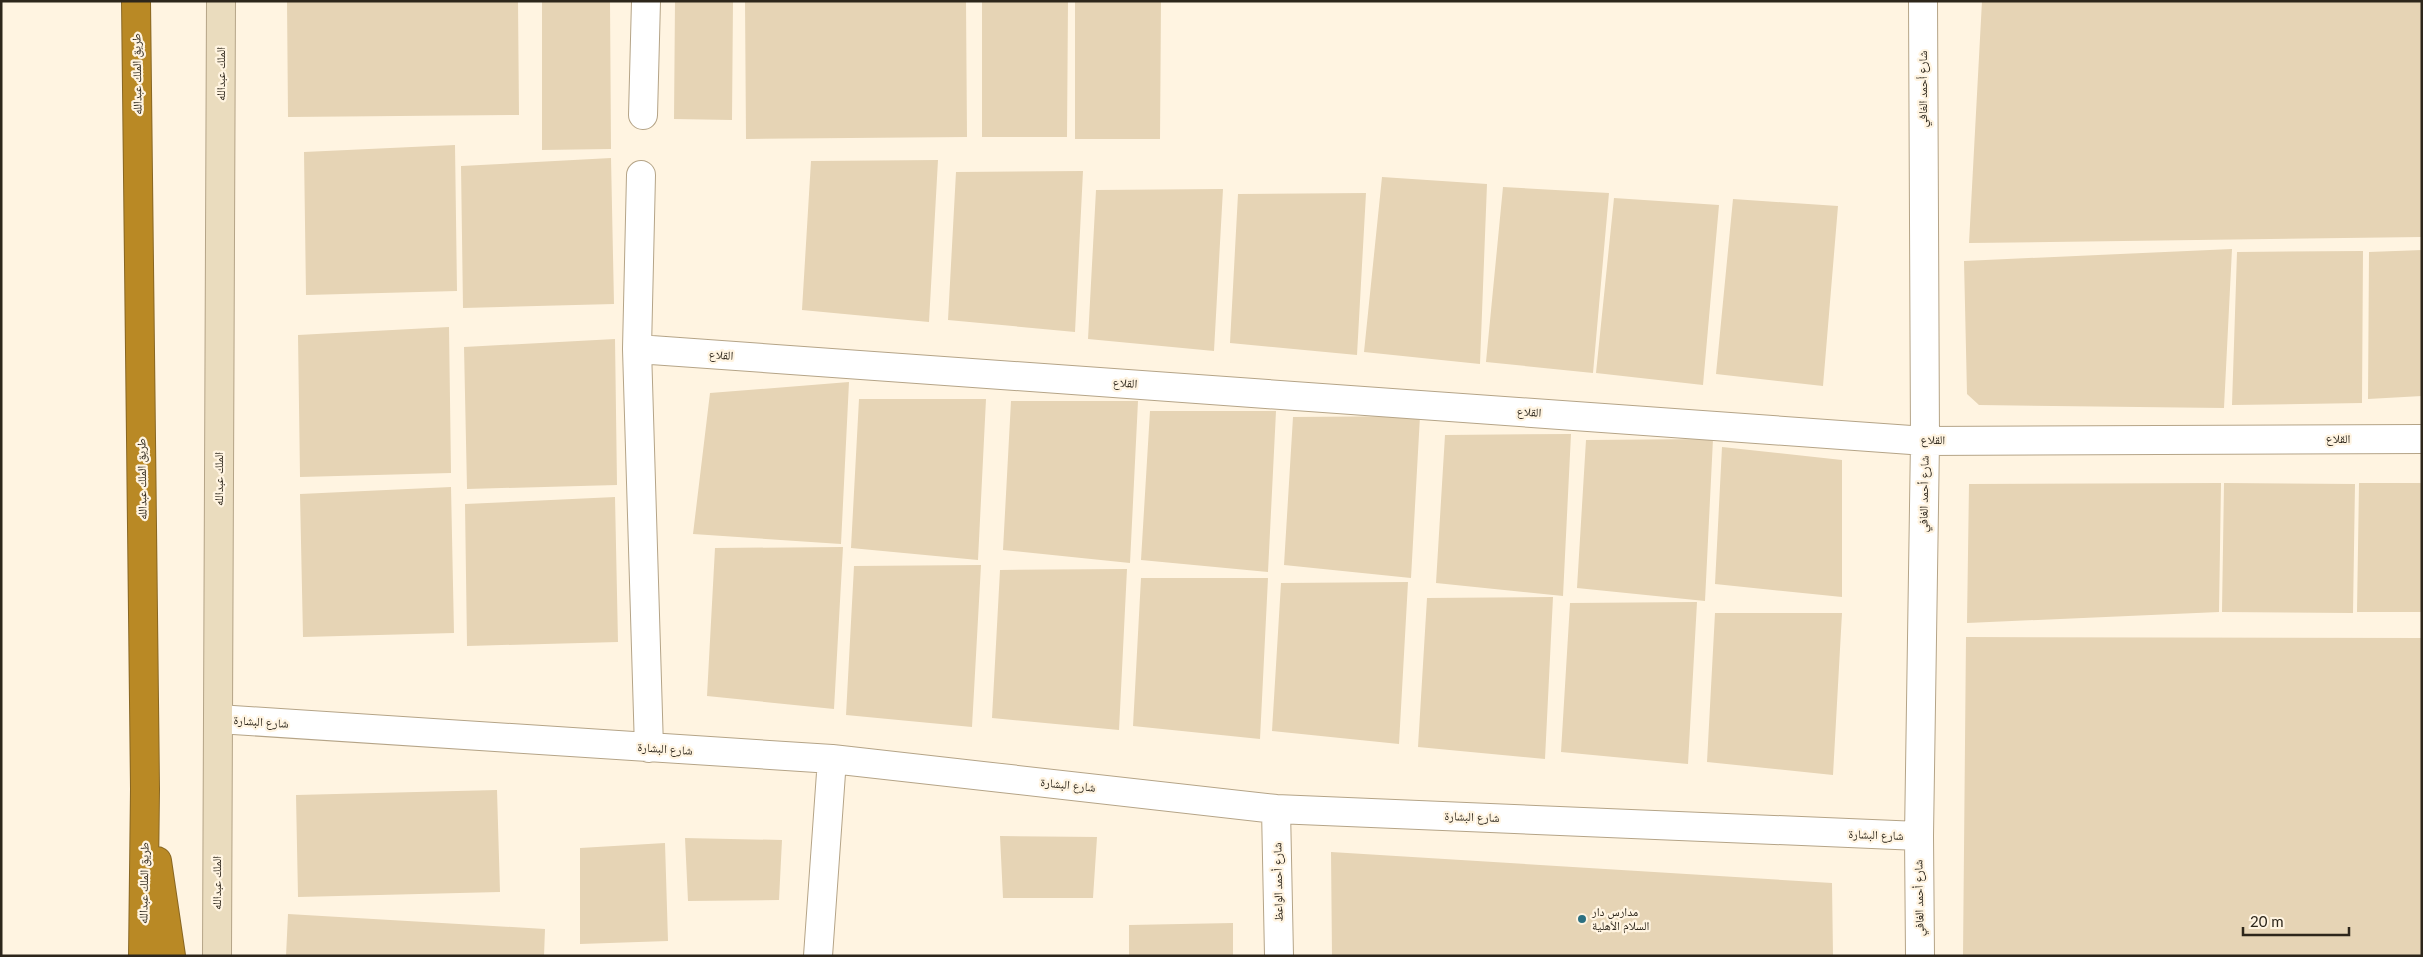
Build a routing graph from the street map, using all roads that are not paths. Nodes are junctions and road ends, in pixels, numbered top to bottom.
1 (136, 1) edge
2 (221, 1) edge
3 (646, 1) edge
4 (1923, 1) edge
5 (643, 115) dead end
6 (642, 176) dead end
7 (637, 349) junction
8 (2422, 439) edge
9 (1925, 441) junction
10 (218, 719) junction
11 (649, 748) junction
12 (832, 759) junction
13 (145, 789) junction
14 (1276, 808) junction
15 (1919, 836) junction
16 (143, 956) edge
17 (171, 956) edge
18 (217, 956) edge
19 (818, 956) edge
20 (1279, 956) edge
21 (1920, 956) edge

1 - 13 highway, طريق الملك عبدالله
2 - 10 main road, الملك عبدالله
3 - 5 street
4 - 9 street, شارع أحمد الغافي
6 - 7 street
7 - 9 street, القلاع
7 - 11 street
8 - 9 street, القلاع
9 - 15 street, شارع أحمد الغافي
10 - 11 street, شارع البشارة
10 - 18 main road, الملك عبدالله
11 - 12 street, شارع البشارة
12 - 14 street, شارع البشارة
12 - 19 street
13 - 16 highway, طريق الملك عبدالله
13 - 17 highway
14 - 15 street, شارع البشارة
14 - 20 street, شارع أحمد الواعظ
15 - 21 street, شارع أحمد الغافي

